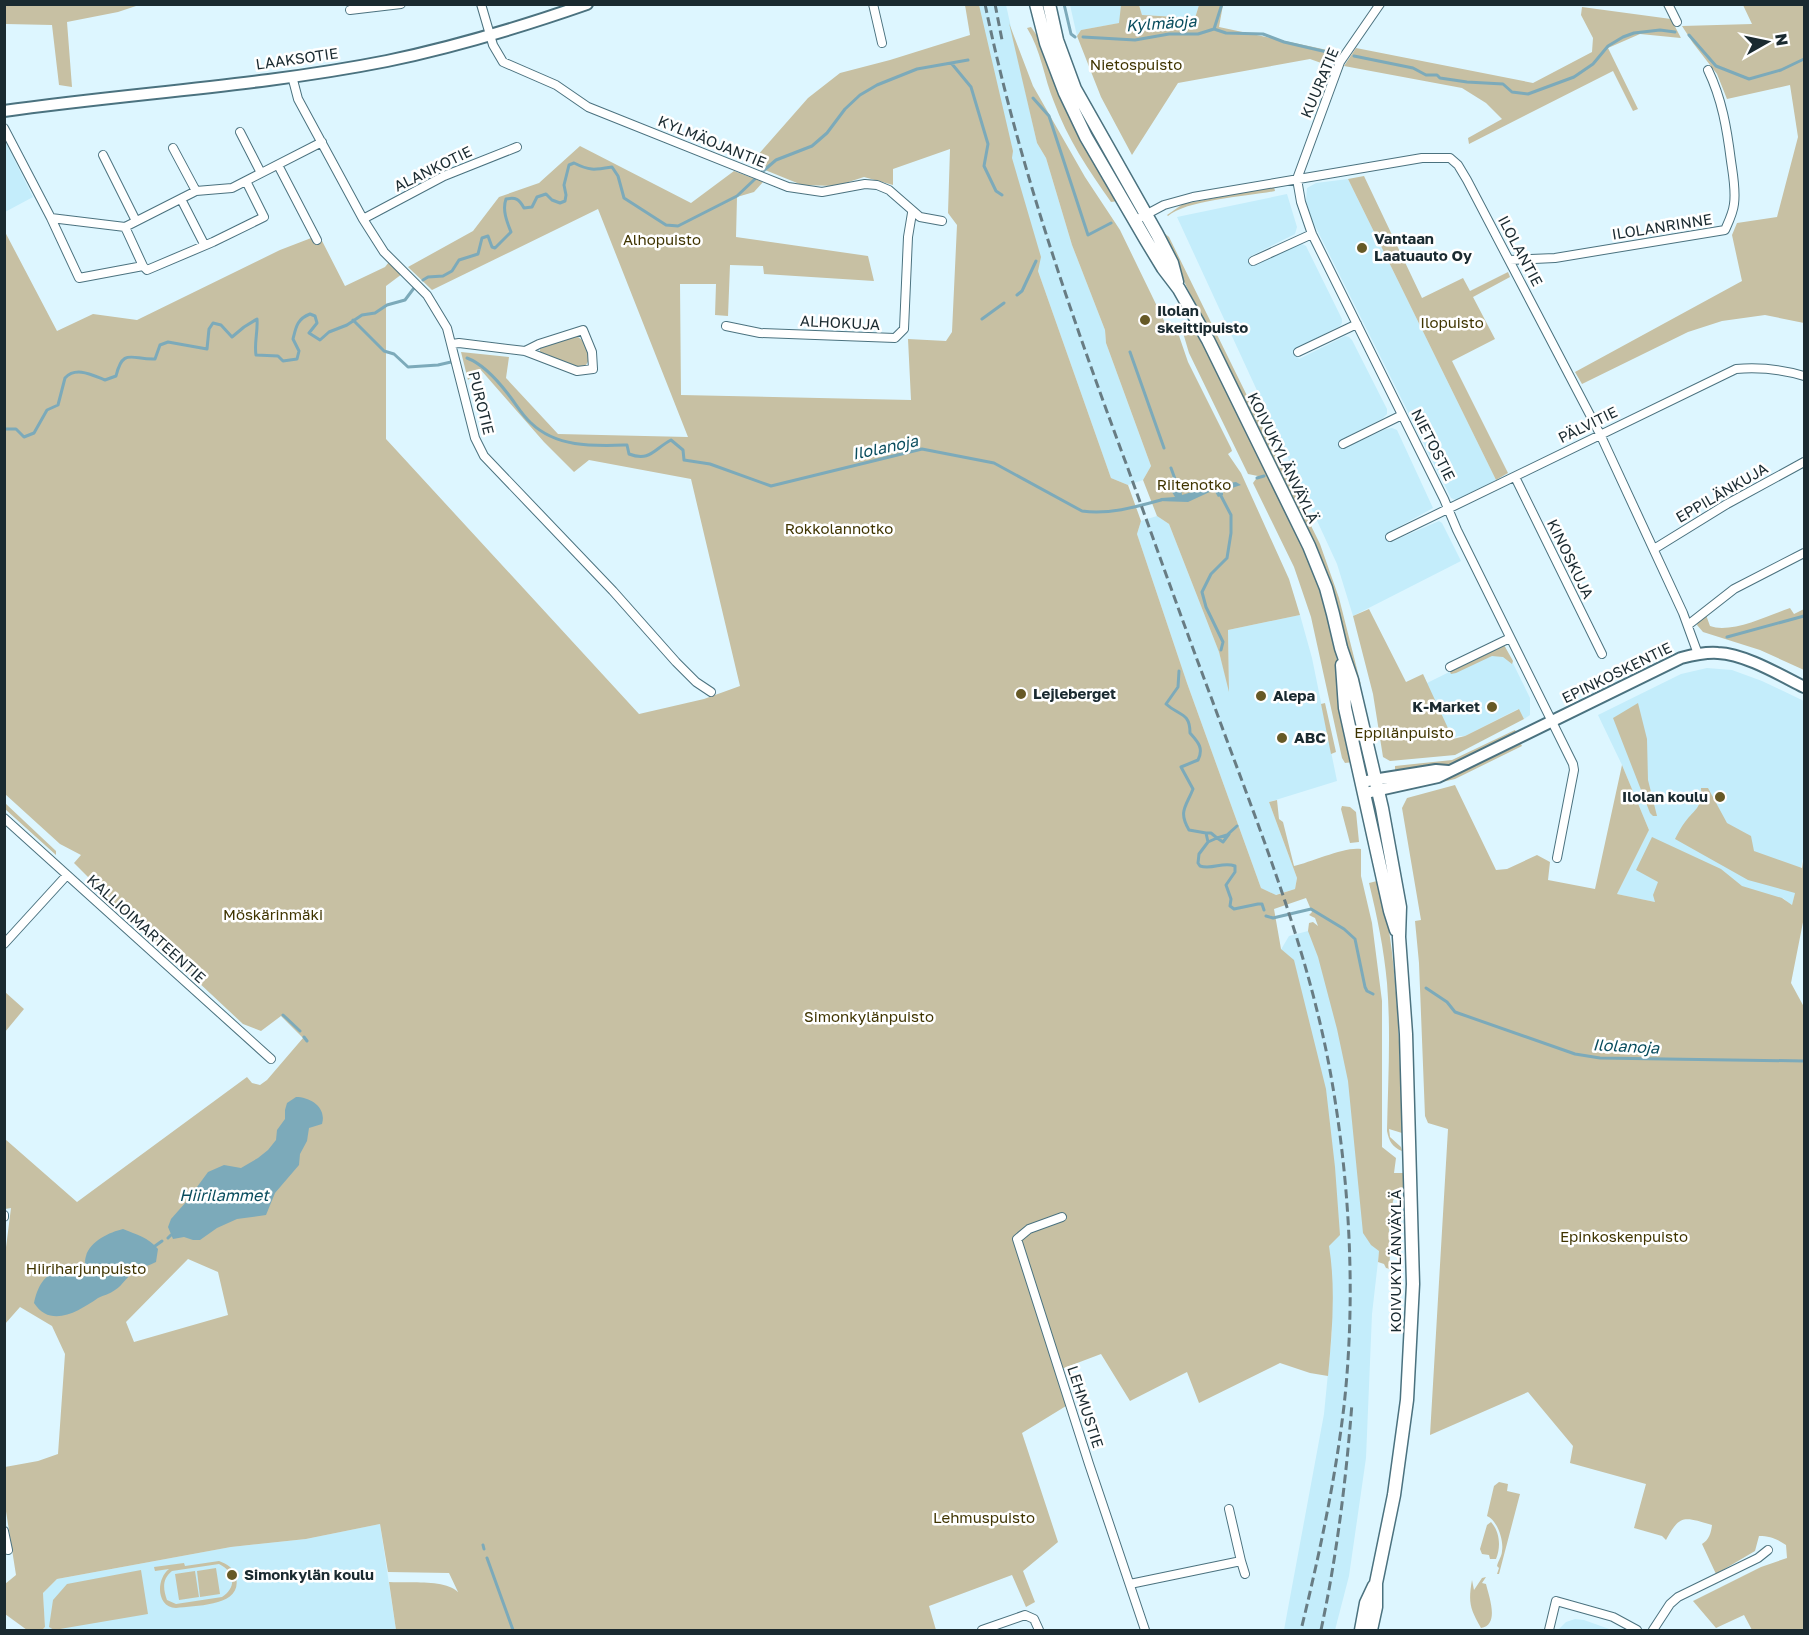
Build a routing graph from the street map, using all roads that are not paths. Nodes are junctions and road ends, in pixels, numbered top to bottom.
1 (401, 4) edge
2 (481, 4) edge
3 (587, 4) edge
4 (873, 4) edge
5 (1036, 4) edge
6 (1049, 4) edge
7 (1380, 4) edge
8 (1668, 4) edge
9 (350, 10) dead end
10 (1677, 22) dead end
11 (490, 36) junction
12 (882, 43) dead end
13 (1708, 70) dead end
14 (292, 76) junction
15 (4, 111) edge
16 (4, 128) edge
17 (240, 132) dead end
18 (322, 142) junction
19 (517, 147) dead end
20 (173, 148) dead end
21 (103, 155) dead end
22 (278, 165) junction
23 (261, 173) junction
24 (1297, 179) junction
25 (246, 181) junction
26 (196, 191) junction
27 (181, 199) junction
28 (912, 213) junction
29 (1146, 214) junction
30 (51, 218) junction
31 (363, 219) junction
32 (136, 221) junction
33 (942, 221) dead end
34 (1134, 221) junction
35 (125, 227) junction
36 (1312, 234) junction
37 (317, 240) dead end
38 (204, 244) junction
39 (1510, 260) junction
40 (1253, 261) dead end
41 (143, 266) junction
42 (1179, 289) junction
43 (1357, 324) junction
44 (726, 326) dead end
45 (452, 344) junction
46 (525, 351) junction
47 (1298, 352) dead end
48 (1804, 376) edge
49 (1402, 415) junction
50 (1600, 434) junction
51 (1343, 444) dead end
52 (1804, 462) edge
53 (1515, 477) junction
54 (1448, 509) junction
55 (1390, 537) dead end
56 (1654, 549) junction
57 (1804, 553) edge
58 (1688, 625) junction
59 (1510, 638) junction
60 (1341, 648) junction
61 (1602, 654) dead end
62 (1698, 654) junction
63 (1450, 667) dead end
64 (1804, 687) edge
65 (711, 692) dead end
66 (1552, 721) junction
67 (1376, 785) junction
68 (1362, 788) junction
69 (4, 818) edge
70 (1557, 858) dead end
71 (67, 875) junction
72 (1399, 937) junction
73 (4, 944) edge
74 (271, 1059) dead end
75 (1062, 1216) dead end
76 (1229, 1509) dead end
77 (4, 1531) edge
78 (8, 1550) dead end
79 (1768, 1550) dead end
80 (1241, 1561) junction
81 (1245, 1575) dead end
82 (1376, 1582) junction
83 (1130, 1584) junction
84 (982, 1630) edge
85 (1040, 1630) edge
86 (1145, 1630) edge
87 (1361, 1630) edge
88 (1371, 1630) edge
89 (1549, 1630) edge
90 (1637, 1630) edge
91 (1653, 1630) edge

1 - 9 street
2 - 11 street, KYLMÄOJANTIE
3 - 11 main road, LAAKSOTIE
4 - 12 street
5 - 34 main road, KOIVUKYLÄNVÄYLÄ
6 - 29 main road, KOIVUKYLÄNVÄYLÄ
7 - 24 street, KUURATIE
8 - 10 street
11 - 14 main road, LAAKSOTIE
11 - 28 street, KYLMÄOJANTIE
13 - 39 street, ILOLANRINNE
14 - 15 main road, LAAKSOTIE
14 - 18 street, PUROTIE
16 - 30 street
17 - 23 street
18 - 22 street
18 - 31 street, PUROTIE
19 - 31 street, ALANKOTIE
20 - 26 street
21 - 32 street
22 - 23 street
22 - 37 street
23 - 25 street
24 - 29 street, ILOLANTIE
24 - 36 street, NIETOSTIE
24 - 39 street, ILOLANTIE
25 - 26 street
25 - 38 street
26 - 27 street
27 - 32 street
27 - 38 street
28 - 33 street
28 - 44 street, ALHOKUJA
29 - 34 street, ILOLANTIE
29 - 42 main road, KOIVUKYLÄNVÄYLÄ
30 - 35 street
30 - 41 street
31 - 45 street, PUROTIE
32 - 35 street
34 - 42 main road, KOIVUKYLÄNVÄYLÄ
35 - 41 street
36 - 40 street
36 - 43 street, NIETOSTIE
38 - 41 street
39 - 50 street, ILOLANTIE
42 - 60 main road, KOIVUKYLÄNVÄYLÄ
43 - 47 street
43 - 49 street, NIETOSTIE
45 - 46 street
45 - 65 street, PUROTIE
46 - 46 street
48 - 50 street, PÄLVITIE
49 - 51 street
49 - 54 street, NIETOSTIE
50 - 53 street, PÄLVITIE
50 - 56 street, ILOLANTIE
52 - 56 street, EPPILÄNKUJA
53 - 54 street, PÄLVITIE
53 - 61 street, KINOSKUJA
54 - 55 street, PÄLVITIE
54 - 59 street, NIETOSTIE
56 - 58 street, ILOLANTIE
57 - 58 street
58 - 62 street, ILOLANTIE
59 - 63 street
59 - 66 street, NIETOSTIE
60 - 67 main road, KOIVUKYLÄNVÄYLÄ
60 - 68 main road, KOIVUKYLÄNVÄYLÄ
62 - 64 main road, EPINKOSKENTIE
62 - 66 main road, EPINKOSKENTIE
66 - 67 main road, EPINKOSKENTIE
66 - 70 street, NIETOSTIE
67 - 68 main road, EPINKOSKENTIE
67 - 72 main road, KOIVUKYLÄNVÄYLÄ
68 - 72 main road, KOIVUKYLÄNVÄYLÄ
69 - 71 street, KALLIOIMARTEENTIE
71 - 73 street
71 - 74 street, KALLIOIMARTEENTIE
72 - 82 main road, KOIVUKYLÄNVÄYLÄ
75 - 83 street, LEHMUSTIE
76 - 80 street
77 - 78 street
79 - 91 street
80 - 81 street
80 - 83 street
82 - 87 main road, KOIVUKYLÄNVÄYLÄ
82 - 88 main road, KOIVUKYLÄNVÄYLÄ
83 - 86 street, LEHMUSTIE
84 - 85 street
89 - 90 street

